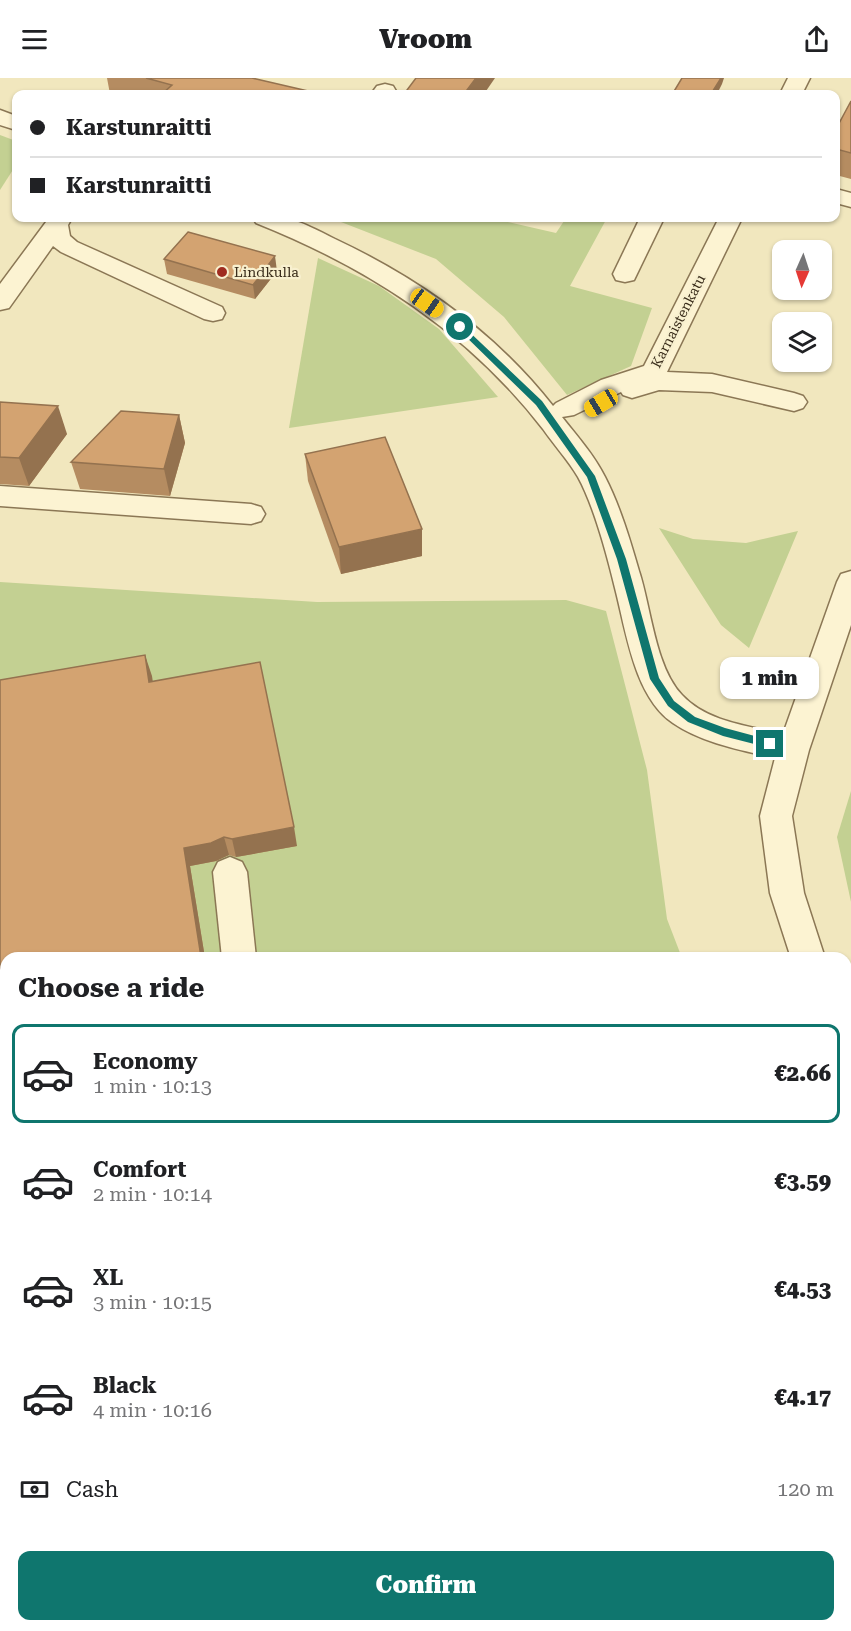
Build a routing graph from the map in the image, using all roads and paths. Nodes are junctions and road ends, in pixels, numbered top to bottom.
1 (58, 222) edge
2 (59, 222) edge
3 (286, 222) edge
4 (650, 222) edge
5 (729, 222) edge
6 (625, 274) dead end
7 (0, 302) edge
8 (213, 313) dead end
9 (794, 402) dead end
10 (561, 419) junction
11 (0, 496) edge
12 (251, 514) dead end
13 (851, 582) edge
14 (793, 750) junction
15 (230, 872) edge
16 (238, 952) edge
17 (806, 952) edge

1 - 7 street
2 - 8 street
3 - 10 street
4 - 6 street
5 - 10 street, Karnaistenkatu
9 - 10 street
10 - 14 street
11 - 12 street
13 - 14 street
14 - 17 street
15 - 16 street

